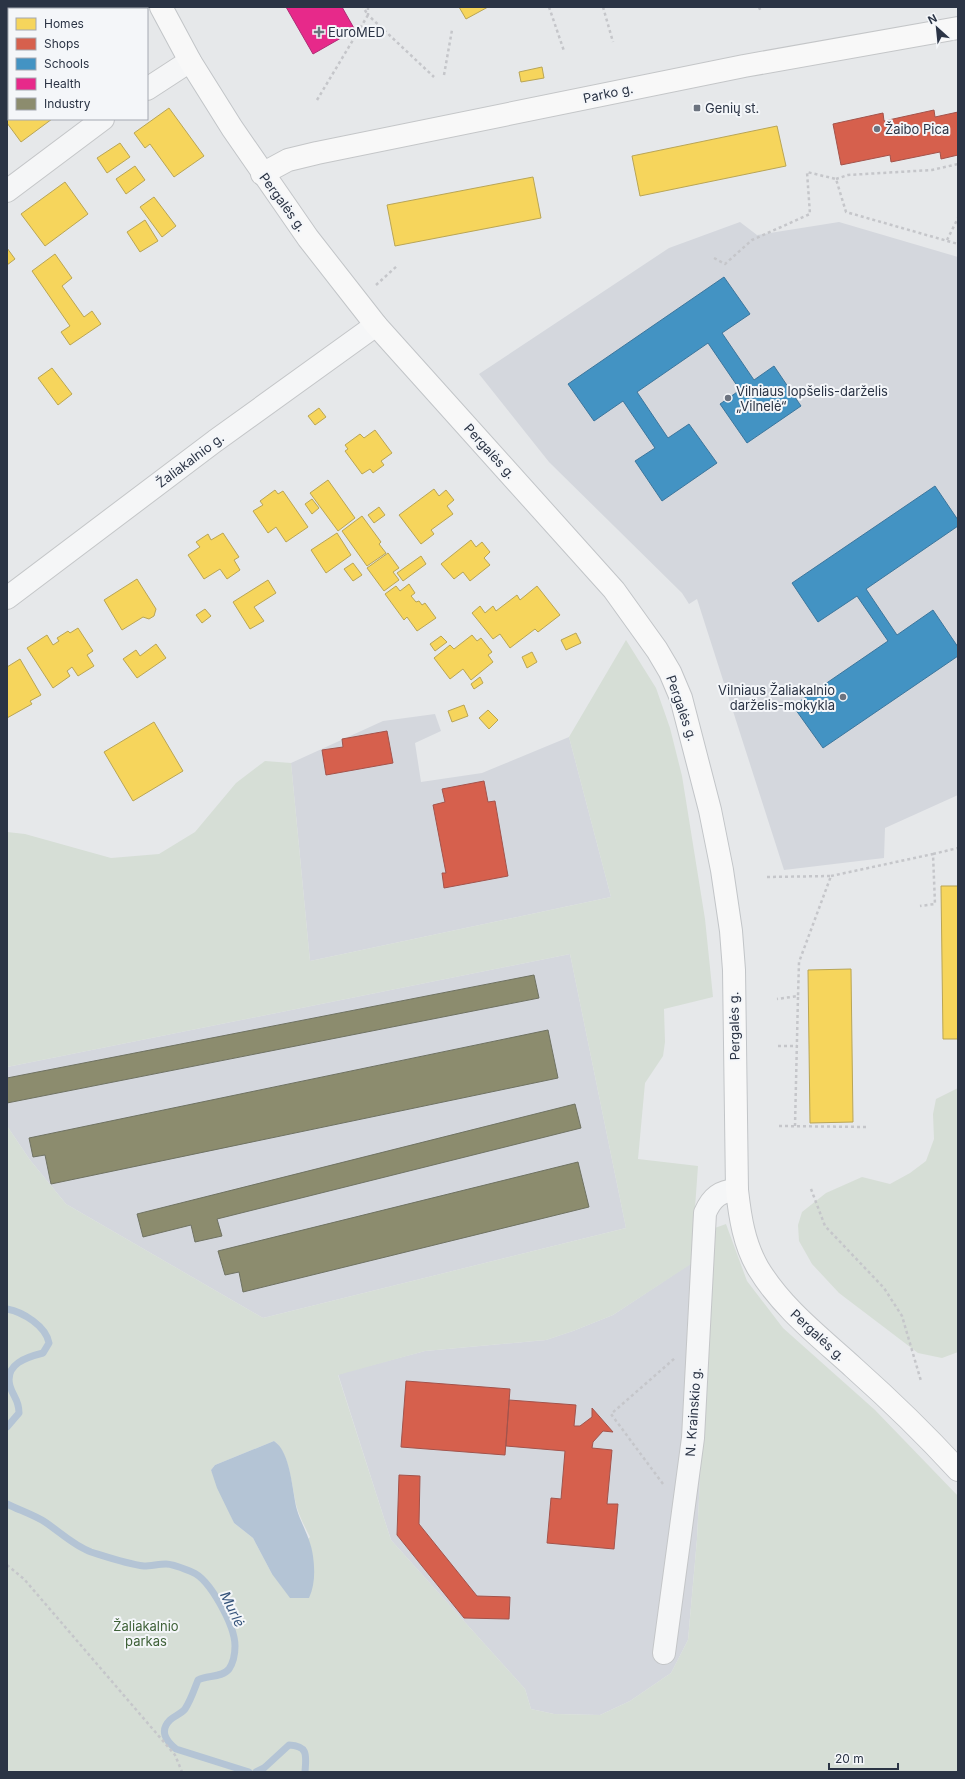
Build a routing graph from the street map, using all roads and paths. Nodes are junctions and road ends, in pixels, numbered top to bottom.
1 (161, 7) edge
2 (363, 7) edge
3 (368, 7) edge
4 (549, 7) edge
5 (603, 7) edge
6 (759, 7) edge
7 (761, 12) dead end
8 (368, 15) junction
9 (958, 28) edge
10 (452, 30) dead end
11 (613, 42) dead end
12 (564, 51) dead end
13 (190, 61) junction
14 (444, 75) dead end
15 (434, 77) dead end
16 (148, 88) edge
17 (317, 100) dead end
18 (102, 120) edge
19 (958, 164) edge
20 (262, 174) junction
21 (836, 179) junction
22 (7, 191) edge
23 (958, 218) edge
24 (947, 240) junction
25 (958, 243) edge
26 (714, 258) dead end
27 (398, 266) dead end
28 (376, 285) dead end
29 (376, 324) junction
30 (7, 598) edge
31 (958, 848) edge
32 (933, 854) junction
33 (830, 876) junction
34 (767, 877) dead end
35 (920, 906) dead end
36 (798, 996) junction
37 (777, 999) dead end
38 (778, 1046) dead end
39 (797, 1046) junction
40 (779, 1126) dead end
41 (795, 1126) junction
42 (867, 1127) dead end
43 (811, 1189) dead end
44 (737, 1190) junction
45 (673, 1360) dead end
46 (921, 1381) dead end
47 (958, 1470) edge
48 (683, 1511) junction
49 (7, 1565) edge
50 (664, 1653) dead end
51 (182, 1772) edge

1 - 13 main road, Pergalės g.
2 - 8 path
3 - 8 path
4 - 12 path
5 - 11 path
6 - 7 path
8 - 15 path
8 - 17 path
9 - 20 main road, Parko g.
10 - 14 path
13 - 16 street
13 - 20 main road, Pergalės g.
18 - 22 street
19 - 21 path
20 - 29 main road, Pergalės g.
21 - 24 path
21 - 26 path
23 - 24 path
24 - 25 path
27 - 28 path
29 - 30 street, Žaliakalnio g.
29 - 44 main road, Pergalės g.
31 - 32 path
32 - 33 path
32 - 35 path
33 - 34 path
33 - 36 path
36 - 37 path
36 - 39 path
38 - 39 path
39 - 41 path
40 - 41 path
41 - 42 path
43 - 46 path
44 - 47 main road, Pergalės g.
44 - 48 street, N. Krainskio g.
45 - 48 path
48 - 50 street, N. Krainskio g.
49 - 51 path

